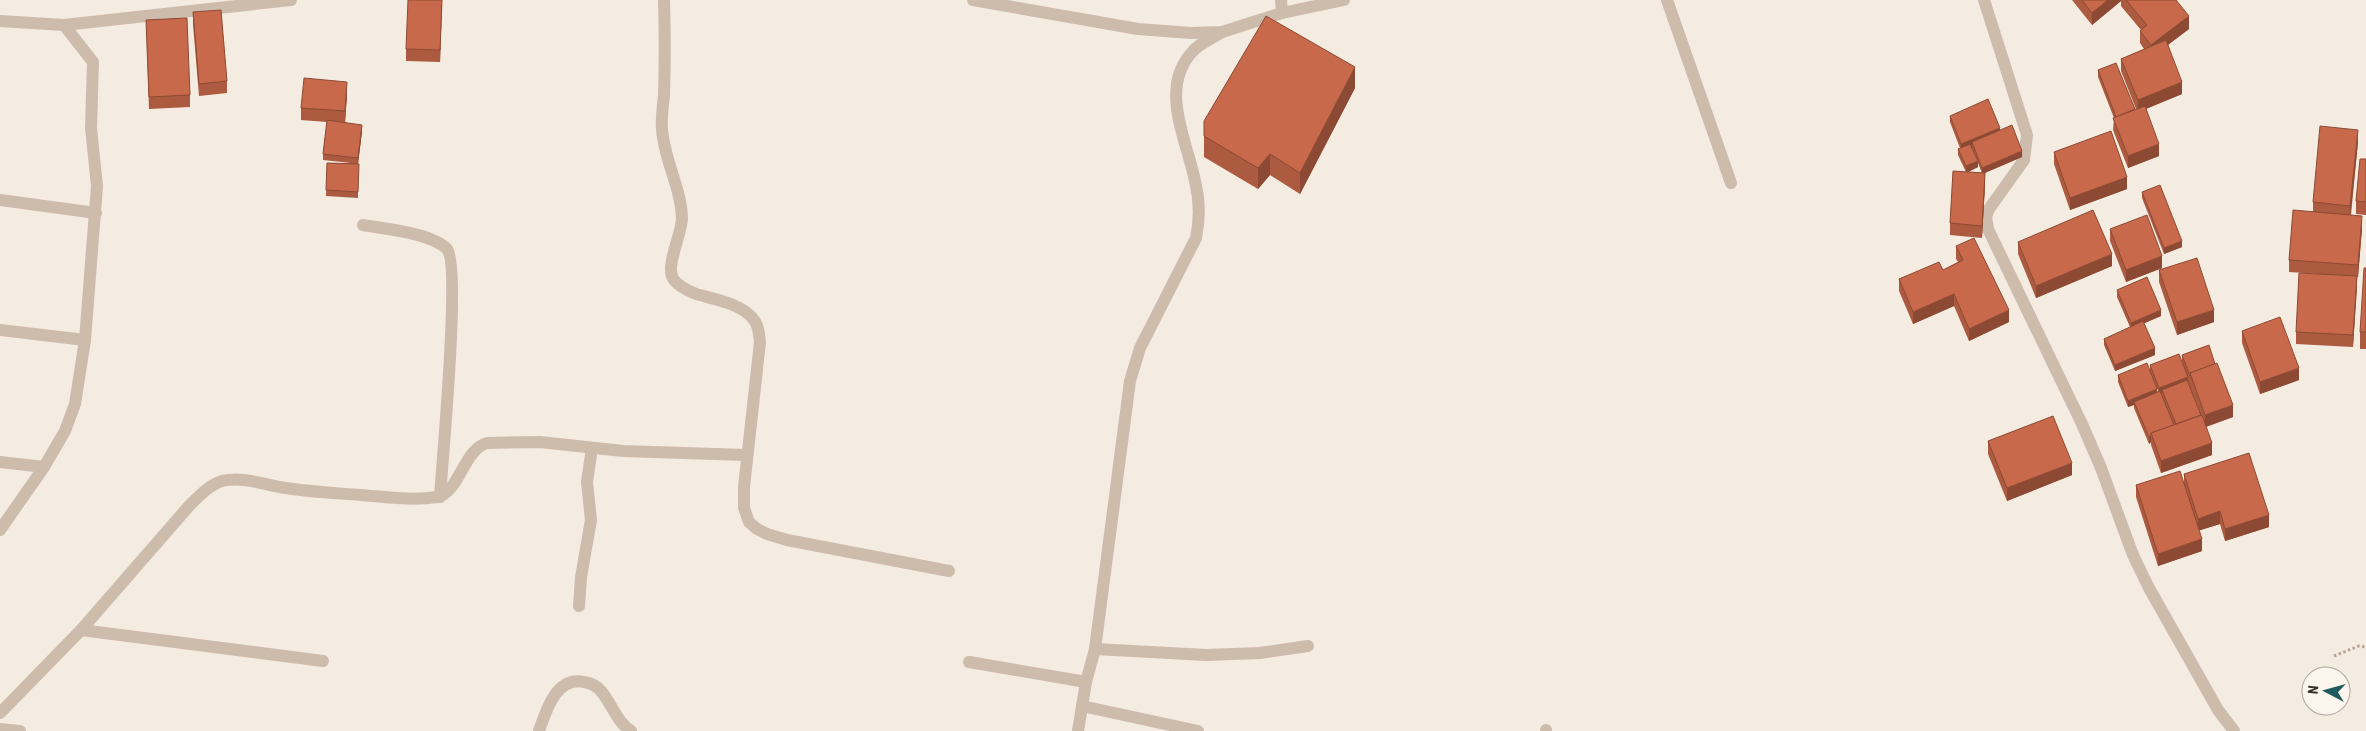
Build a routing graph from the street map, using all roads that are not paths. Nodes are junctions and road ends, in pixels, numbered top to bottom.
1 (291, 0) edge
2 (664, 0) edge
3 (972, 0) edge
4 (1344, 0) edge
5 (1667, 0) edge
6 (1984, 0) edge
7 (252, 2) edge
8 (1281, 6) edge
9 (0, 21) edge
10 (64, 25) junction
11 (1222, 32) junction
12 (1732, 183) dead end
13 (0, 200) edge
14 (96, 213) junction
15 (363, 225) dead end
16 (0, 330) edge
17 (85, 340) junction
18 (592, 448) junction
19 (746, 455) junction
20 (0, 462) edge
21 (44, 467) junction
22 (440, 497) junction
23 (0, 530) edge
24 (949, 571) dead end
25 (579, 606) dead end
26 (81, 630) junction
27 (1308, 646) dead end
28 (1095, 649) junction
29 (323, 661) dead end
30 (969, 662) dead end
31 (1086, 682) junction
32 (1082, 706) junction
33 (0, 713) edge
34 (0, 729) edge
35 (20, 731) edge
36 (540, 731) edge
37 (631, 731) edge
38 (1078, 731) edge
39 (1198, 731) edge
40 (2234, 731) edge

1 - 7 street
2 - 19 street
3 - 11 street
4 - 8 street
5 - 12 street
6 - 40 street
7 - 10 street
8 - 11 street
9 - 10 street
10 - 14 street
11 - 28 street
13 - 14 street
14 - 17 street
15 - 22 street
16 - 17 street
17 - 21 street
18 - 19 street
18 - 22 street
18 - 25 street
19 - 24 street
20 - 21 street
21 - 23 street
22 - 26 street
26 - 29 street
26 - 33 street
27 - 28 street
28 - 31 street
30 - 31 street
31 - 32 street
32 - 38 street
32 - 39 street
34 - 35 street
36 - 37 street

